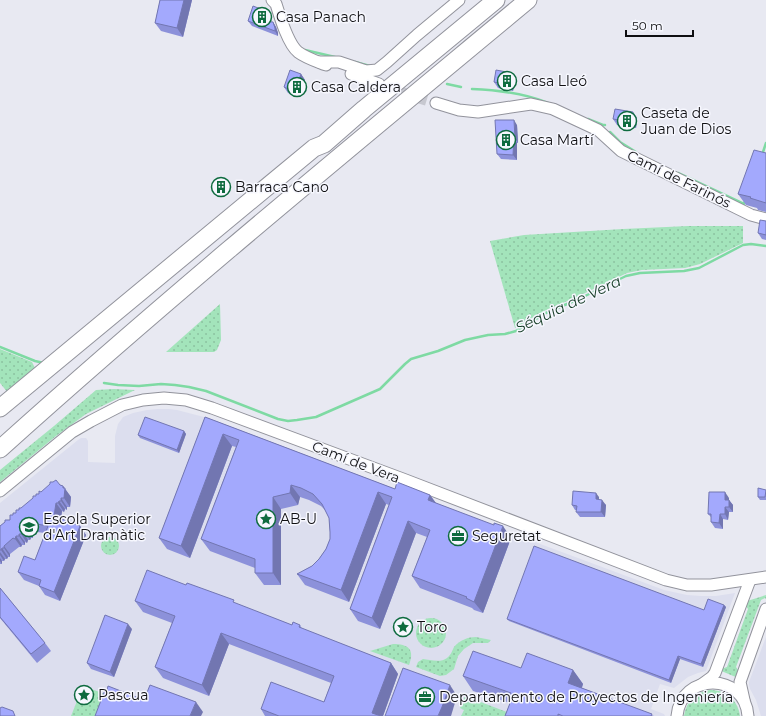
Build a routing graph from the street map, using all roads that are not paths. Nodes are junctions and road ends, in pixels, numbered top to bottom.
1 (272, 0) edge
2 (459, 0) edge
3 (496, 0) edge
4 (528, 0) edge
5 (319, 62) junction
6 (379, 84) tunnel mouth
7 (436, 103) tunnel mouth
8 (324, 144) junction
9 (766, 219) edge
10 (76, 380) junction
11 (0, 408) edge
12 (0, 421) edge
13 (0, 442) edge
14 (55, 445) junction
15 (0, 449) edge
16 (56, 458) dead end
17 (0, 492) edge
18 (760, 579) edge
19 (729, 582) junction
20 (743, 598) junction
21 (766, 609) edge
22 (701, 684) junction
23 (748, 711) edge
24 (677, 716) edge

1 - 5 street
2 - 5 street
3 - 8 highway
4 - 10 highway
5 - 6 street
7 - 9 street, Camí de Farinós
8 - 11 highway
8 - 12 highway
10 - 13 highway
10 - 15 highway
14 - 16 street
14 - 17 street, Camí de Vera
14 - 19 street, Camí de Vera
18 - 19 street, Camí de Vera
18 - 20 street, Camí de Vera
19 - 20 street
20 - 22 street, Camí de Vera
21 - 23 street
22 - 23 street
22 - 24 street, Camí de Vera

